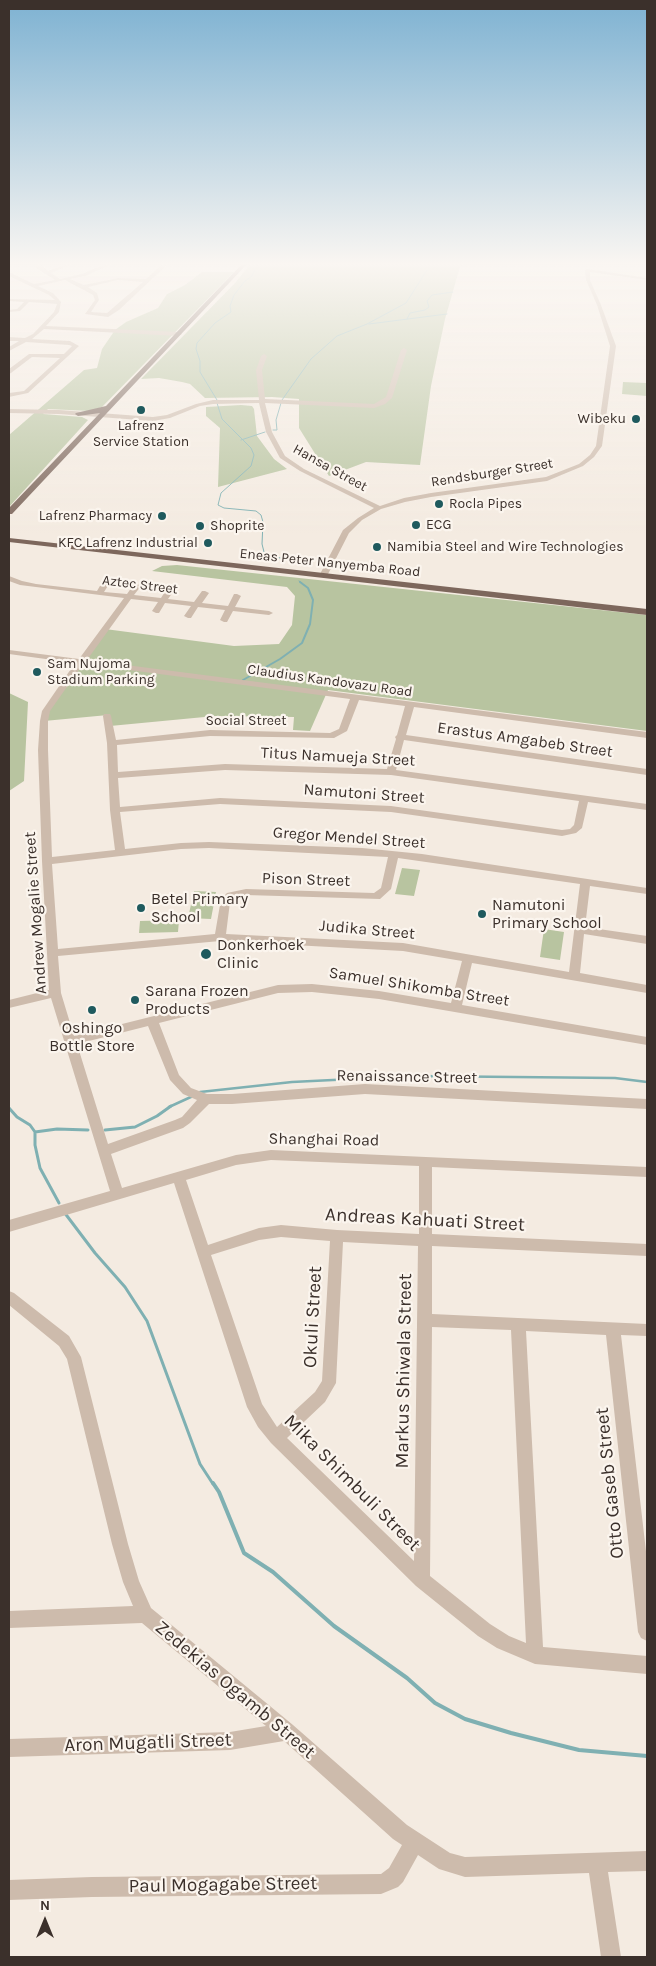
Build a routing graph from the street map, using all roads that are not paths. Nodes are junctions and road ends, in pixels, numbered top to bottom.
1 (159, 355) edge
2 (403, 355) edge
3 (612, 355) edge
4 (64, 356) joint
5 (264, 356) dead end
6 (9, 372) edge
7 (9, 395) edge
8 (262, 401) junction
9 (111, 405) junction
10 (9, 411) edge
11 (78, 414) junction
12 (98, 418) junction
13 (378, 508) junction
14 (9, 511) edge
15 (9, 540) edge
16 (323, 576) junction
17 (44, 577) dead end
18 (9, 578) edge
19 (107, 581) dead end
20 (20, 583) junction
21 (36, 586) junction
22 (137, 586) dead end
23 (54, 588) junction
24 (171, 589) dead end
25 (85, 591) junction
26 (14, 593) dead end
27 (98, 593) junction
28 (205, 593) dead end
29 (237, 596) dead end
30 (129, 597) junction
31 (45, 598) dead end
32 (164, 600) junction
33 (77, 602) dead end
34 (197, 605) junction
35 (230, 609) junction
36 (156, 611) dead end
37 (647, 612) edge
38 (269, 613) dead end
39 (188, 616) dead end
40 (224, 620) dead end
41 (9, 652) edge
42 (82, 662) junction
43 (355, 698) junction
44 (410, 705) junction
45 (107, 716) dead end
46 (647, 735) edge
47 (400, 737) junction
48 (112, 743) junction
49 (391, 772) junction
50 (647, 772) edge
51 (115, 776) junction
52 (584, 798) junction
53 (647, 807) edge
54 (115, 810) junction
55 (120, 852) junction
56 (394, 854) junction
57 (47, 861) junction
58 (585, 882) junction
59 (647, 891) edge
60 (580, 930) junction
61 (220, 937) junction
62 (647, 940) edge
63 (52, 953) junction
64 (468, 958) junction
65 (574, 975) junction
66 (647, 989) edge
67 (55, 993) junction
68 (9, 1004) edge
69 (456, 1008) junction
70 (152, 1021) junction
71 (71, 1040) junction
72 (647, 1041) edge
73 (206, 1099) junction
74 (647, 1104) edge
75 (104, 1151) junction
76 (426, 1162) junction
77 (647, 1172) edge
78 (178, 1176) junction
79 (117, 1194) junction
80 (9, 1226) edge
81 (337, 1236) junction
82 (425, 1239) junction
83 (647, 1250) edge
84 (203, 1252) junction
85 (9, 1297) edge
86 (426, 1320) junction
87 (518, 1324) junction
88 (613, 1328) junction
89 (647, 1330) edge
90 (276, 1438) junction
91 (642, 1548) edge
92 (422, 1580) junction
93 (145, 1614) junction
94 (9, 1620) edge
95 (647, 1632) edge
96 (535, 1655) junction
97 (647, 1665) edge
98 (287, 1731) junction
99 (9, 1748) edge
100 (414, 1842) junction
101 (647, 1861) edge
102 (597, 1864) junction
103 (9, 1890) edge
104 (611, 1957) edge

1 - 9 main road
2 - 8 street
3 - 13 street, Rendsburger Street
4 - 6 street
4 - 7 street
5 - 8 street, Hansa Street
8 - 12 street
8 - 13 street, Hansa Street
9 - 11 main road
9 - 12 main road
10 - 11 street
11 - 12 main road
12 - 14 main road
13 - 16 street, Rendsburger Street
15 - 16 main road, Eneas Peter Nanyemba Road
16 - 37 main road, Eneas Peter Nanyemba Road
17 - 21 street
18 - 20 street, Aztec Street
19 - 27 street
20 - 21 street, Aztec Street
20 - 26 street
21 - 23 street, Aztec Street
22 - 30 street, Andrew Mogalie Street
23 - 25 street, Aztec Street
23 - 31 street
24 - 32 street
25 - 27 street, Aztec Street
25 - 33 street
27 - 30 street, Aztec Street
28 - 34 street
29 - 35 street
30 - 32 street, Aztec Street
30 - 42 street, Andrew Mogalie Street
32 - 34 street, Aztec Street
32 - 36 street
34 - 35 street, Aztec Street
34 - 39 street
35 - 38 street, Aztec Street
35 - 40 street
41 - 42 street, Claudius Kandovazu Road
42 - 43 street, Claudius Kandovazu Road
42 - 57 street, Andrew Mogalie Street
43 - 44 street, Claudius Kandovazu Road
43 - 48 street, Social Street
44 - 46 street, Claudius Kandovazu Road
44 - 47 street
45 - 48 street
47 - 49 street
47 - 50 street, Erastus Amgabeb Street
48 - 51 street
49 - 51 street, Titus Namueja Street
49 - 52 street, Titus Namueja Street
51 - 54 street
52 - 53 street, Titus Namueja Street
52 - 54 street, Namutoni Street
54 - 55 street
55 - 56 street, Gregor Mendel Street
55 - 57 street, Gregor Mendel Street
56 - 58 street, Gregor Mendel Street
56 - 61 street, Pison Street
57 - 63 street, Andrew Mogalie Street
58 - 59 street, Gregor Mendel Street
58 - 60 street
60 - 62 street
60 - 65 street
61 - 63 street, Judika Street
61 - 64 street, Judika Street
63 - 67 street, Andrew Mogalie Street
64 - 65 street, Judika Street
64 - 69 street
65 - 66 street, Judika Street
67 - 68 street
67 - 71 street, Andrew Mogalie Street
69 - 70 street, Samuel Shikomba Street
69 - 72 street, Samuel Shikomba Street
70 - 71 street, Samuel Shikomba Street
70 - 73 street, Renaissance Street
71 - 75 street, Andrew Mogalie Street
73 - 74 street, Renaissance Street
73 - 75 street
75 - 79 street, Andrew Mogalie Street
76 - 77 street, Shanghai Road
76 - 78 street, Shanghai Road
76 - 82 street, Markus Shiwala Street
78 - 79 street, Shanghai Road
78 - 84 street, Mika Shimbuli Street
79 - 80 street, Shanghai Road
81 - 82 street, Andreas Kahuati Street
81 - 84 street, Andreas Kahuati Street
81 - 90 street, Okuli Street
82 - 83 street, Andreas Kahuati Street
82 - 86 street, Markus Shiwala Street
84 - 90 street, Mika Shimbuli Street
85 - 93 street, Zedekias Ogamb Street
86 - 87 street
86 - 92 street, Markus Shiwala Street
87 - 88 street
87 - 96 street
88 - 89 street
88 - 91 street, Otto Gaseb Street
90 - 92 street, Mika Shimbuli Street
91 - 95 street, Otto Gaseb Street
92 - 96 street, Mika Shimbuli Street
93 - 94 street
93 - 98 street, Zedekias Ogamb Street
96 - 97 street, Mika Shimbuli Street
98 - 99 street, Aron Mugatli Street
98 - 100 street, Zedekias Ogamb Street
100 - 102 street, Zedekias Ogamb Street
100 - 103 street, Paul Mogagabe Street
101 - 102 street, Zedekias Ogamb Street
102 - 104 street

